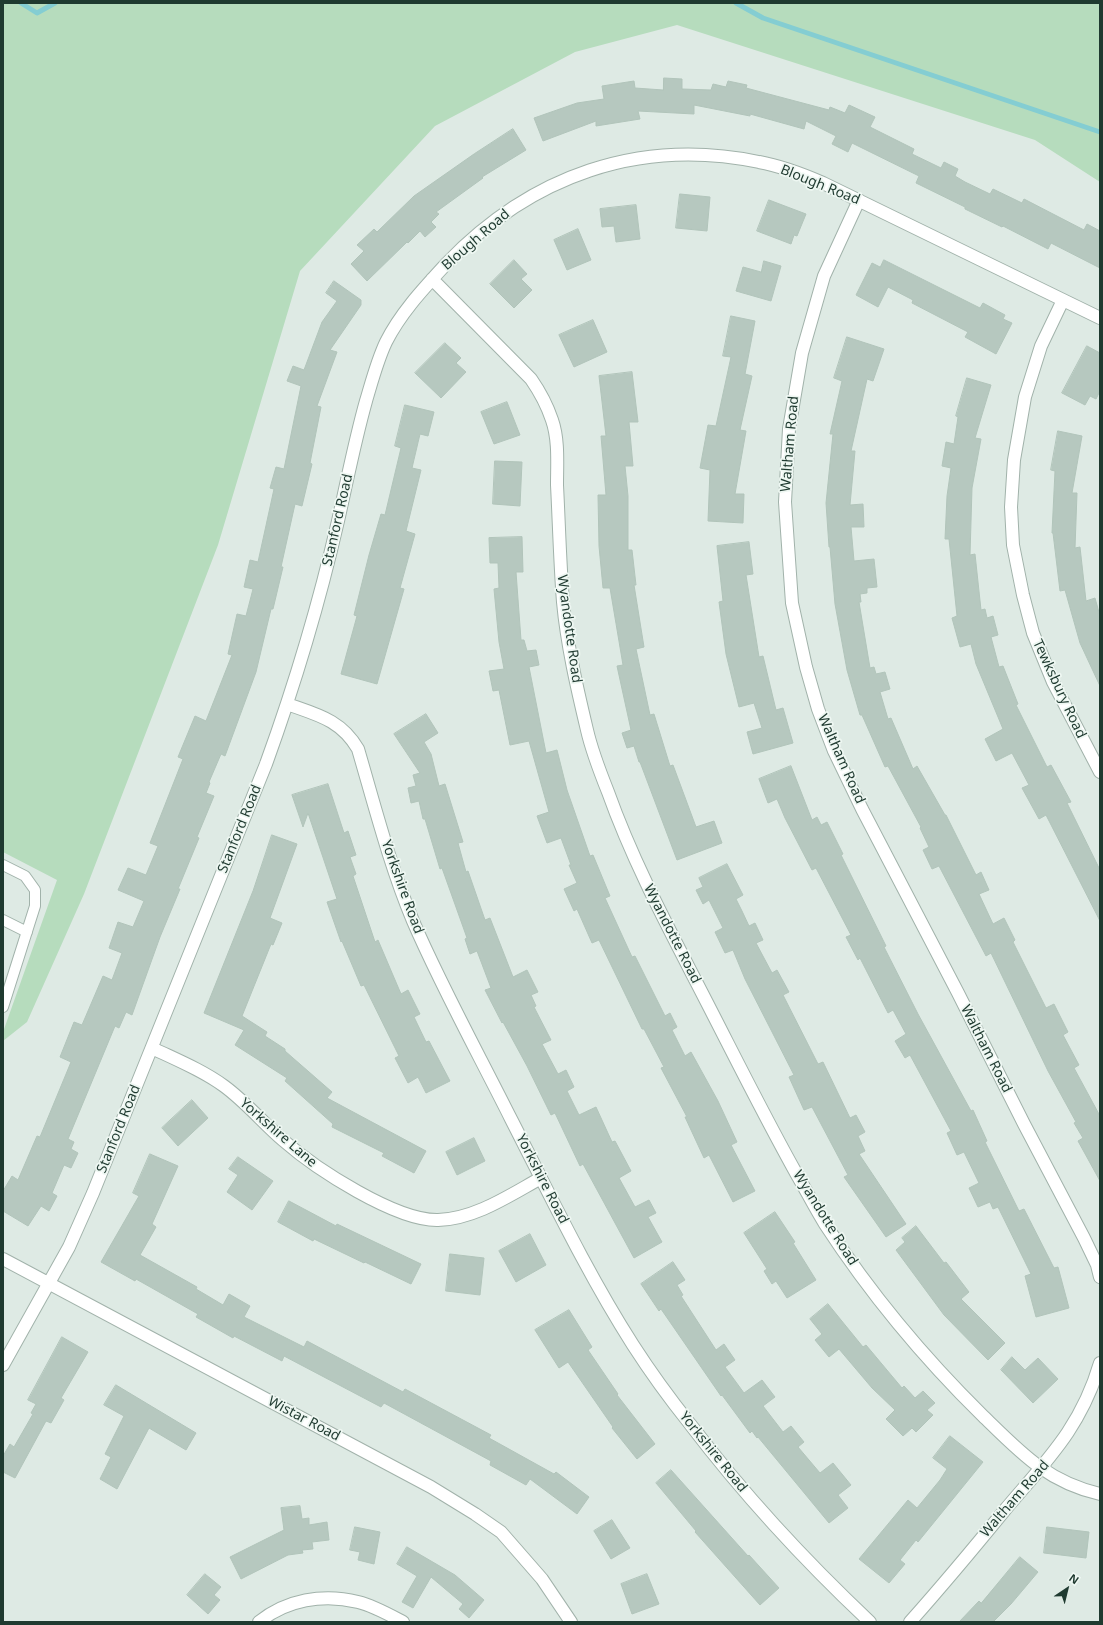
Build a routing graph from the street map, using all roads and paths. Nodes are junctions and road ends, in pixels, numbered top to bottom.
1 (859, 200) junction
2 (432, 279) junction
3 (1063, 300) junction
4 (1100, 318) edge
5 (288, 704) junction
6 (1100, 772) edge
7 (3, 865) edge
8 (3, 920) edge
9 (27, 932) junction
10 (7, 979) edge
11 (3, 1007) edge
12 (152, 1048) junction
13 (541, 1178) junction
14 (3, 1259) edge
15 (1100, 1277) edge
16 (48, 1283) junction
17 (1100, 1363) edge
18 (3, 1365) edge
19 (1042, 1469) junction
20 (1100, 1494) edge
21 (259, 1622) edge
22 (403, 1622) edge
23 (571, 1622) edge
24 (870, 1622) edge
25 (910, 1622) edge

1 - 2 street, Blough Road
1 - 3 street, Blough Road
1 - 15 street, Waltham Road
2 - 5 street, Stanford Road
2 - 19 street, Wyandotte Road
3 - 4 street, Blough Road
3 - 6 street, Tewksbury Road
5 - 12 street, Stanford Road
5 - 13 street, Yorkshire Road
7 - 9 lane
8 - 9 lane
9 - 10 lane
10 - 11 lane
12 - 13 street, Yorkshire Lane
12 - 16 street, Stanford Road
13 - 24 street, Yorkshire Road
14 - 16 street, Wistar Road
16 - 18 street, Stanford Road
16 - 23 street, Wistar Road
17 - 19 street, Waltham Road
19 - 20 street, Wyandotte Road
19 - 25 street, Waltham Road
21 - 22 street

